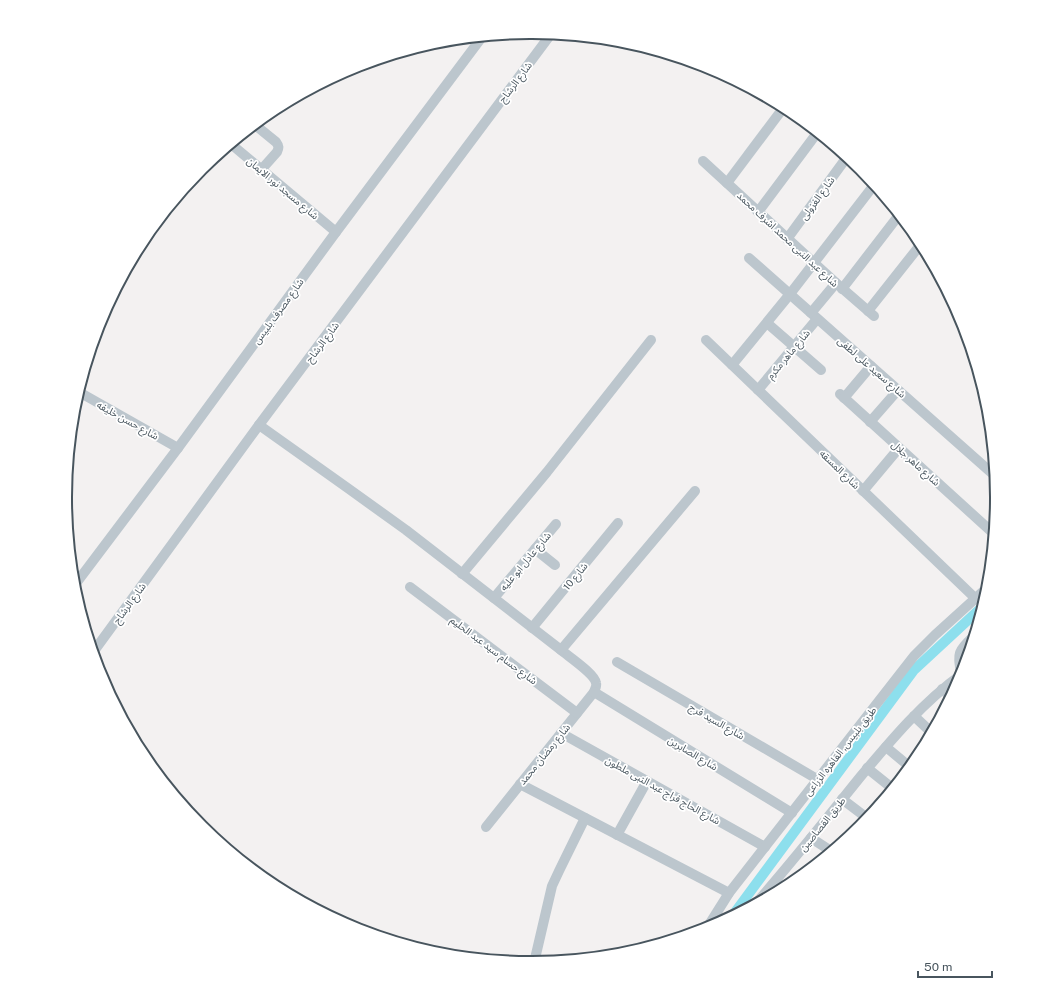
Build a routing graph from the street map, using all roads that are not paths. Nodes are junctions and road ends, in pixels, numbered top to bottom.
1 (547, 40) edge
2 (478, 42) edge
3 (780, 112) edge
4 (259, 129) edge
5 (814, 137) edge
6 (235, 148) edge
7 (703, 161) dead end
8 (844, 163) edge
9 (261, 170) junction
10 (727, 183) junction
11 (871, 189) edge
12 (758, 212) junction
13 (896, 219) edge
14 (336, 232) junction
15 (787, 239) junction
16 (917, 250) edge
17 (749, 258) dead end
18 (814, 263) junction
19 (839, 286) junction
20 (790, 294) junction
21 (814, 316) junction
22 (767, 322) junction
23 (651, 340) dead end
24 (706, 340) dead end
25 (794, 346) junction
26 (732, 365) junction
27 (871, 366) junction
28 (821, 370) dead end
29 (758, 390) junction
30 (898, 390) junction
31 (84, 395) edge
32 (870, 422) junction
33 (259, 425) junction
34 (178, 448) junction
35 (899, 448) junction
36 (989, 471) edge
37 (695, 491) dead end
38 (863, 491) junction
39 (618, 523) dead end
40 (556, 524) dead end
41 (989, 529) edge
42 (535, 548) junction
43 (555, 566) dead end
44 (462, 574) junction
45 (80, 579) edge
46 (410, 587) dead end
47 (979, 594) edge
48 (494, 598) junction
49 (975, 598) junction
50 (532, 628) junction
51 (965, 645) edge
52 (97, 646) edge
53 (561, 650) junction
54 (960, 660) edge
55 (617, 662) dead end
56 (951, 682) edge
57 (942, 689) junction
58 (594, 692) junction
59 (946, 692) edge
60 (577, 713) junction
61 (914, 716) junction
62 (927, 728) edge
63 (561, 733) junction
64 (886, 747) junction
65 (905, 762) edge
66 (868, 768) junction
67 (817, 779) junction
68 (648, 781) junction
69 (520, 784) junction
70 (888, 785) edge
71 (842, 799) junction
72 (792, 813) junction
73 (862, 814) edge
74 (585, 818) junction
75 (486, 827) dead end
76 (617, 835) junction
77 (810, 838) junction
78 (765, 847) junction
79 (826, 848) edge
80 (766, 891) edge
81 (730, 893) junction
82 (714, 918) edge
83 (536, 956) edge

1 - 33 street, شارع الرشاح
2 - 14 street, شارع مصرف بلبيس
3 - 10 street
4 - 9 street
5 - 12 street
6 - 9 street, شارع مسجد نور الايمان
7 - 10 street, شارع عبد النبى محمد اشرف محمد
8 - 15 street, شارع الغزولى
9 - 14 street, شارع مسجد نور الايمان
10 - 12 street, شارع عبد النبى محمد اشرف محمد
11 - 18 street
12 - 15 street, شارع عبد النبى محمد اشرف محمد
13 - 19 street, شارع ماهر مكرم
14 - 34 street, شارع مصرف بلبيس
15 - 18 street, شارع عبد النبى محمد اشرف محمد
16 - 19 street, شارع عبد النبى محمد اشرف محمد
17 - 20 street, شارع سعيد على لطفى
18 - 19 street, شارع عبد النبى محمد اشرف محمد
18 - 20 street
19 - 21 street, شارع ماهر مكرم
20 - 21 street, شارع سعيد على لطفى
20 - 22 street
21 - 25 street, شارع ماهر مكرم
21 - 27 street, شارع سعيد على لطفى
22 - 25 street
22 - 26 street
23 - 44 street
24 - 26 street, شارع المسقه
25 - 28 street
25 - 29 street, شارع ماهر مكرم
26 - 29 street, شارع المسقه
27 - 30 street, شارع سعيد على لطفى
27 - 32 street, شارع ماهر جلال
29 - 38 street, شارع المسقه
30 - 32 street
30 - 36 street, شارع سعيد على لطفى
31 - 34 street, شارع حسن خليفه
32 - 35 street, شارع ماهر جلال
33 - 44 street
33 - 52 street, شارع الرشاح
34 - 45 street, شارع مصرف بلبيس
35 - 38 street
35 - 41 street, شارع ماهر جلال
37 - 53 street
38 - 49 street, شارع المسقه
39 - 50 street, شارع 10
40 - 42 street, شارع عادل ابو عليه
42 - 43 street
42 - 48 street, شارع عادل ابو عليه
44 - 48 street
46 - 60 street, شارع حسام سيد عبد الحليم
47 - 49 street, طريق بلبيس, القاهره الزراعى
48 - 50 street
49 - 67 street, طريق بلبيس, القاهره الزراعى
50 - 53 street
51 - 54 street
53 - 58 street
55 - 67 street, شارع السيد فرج
56 - 57 street, طريق القصاصين
57 - 59 street
57 - 61 street, طريق القصاصين
58 - 60 street, شارع رمضان محمد
58 - 72 street, شارع الصابرين
60 - 63 street, شارع رمضان محمد
61 - 62 street
61 - 64 street, طريق القصاصين
63 - 68 street, شارع الحاج فراج عبد النبى ملطون
63 - 69 street, شارع رمضان محمد
64 - 65 street
64 - 66 street, طريق القصاصين
66 - 70 street
66 - 71 street, طريق القصاصين
67 - 72 street, طريق بلبيس, القاهره الزراعى
68 - 76 street
68 - 78 street, شارع الحاج فراج عبد النبى ملطون
69 - 74 street
69 - 75 street, شارع رمضان محمد
71 - 73 street
71 - 77 street, طريق القصاصين
72 - 78 street, طريق بلبيس, القاهره الزراعى
74 - 76 street
74 - 83 street
76 - 81 street
77 - 79 street
77 - 80 street, طريق القصاصين
78 - 81 street, طريق بلبيس, القاهره الزراعى
81 - 82 street, طريق بلبيس, القاهره الزراعى

